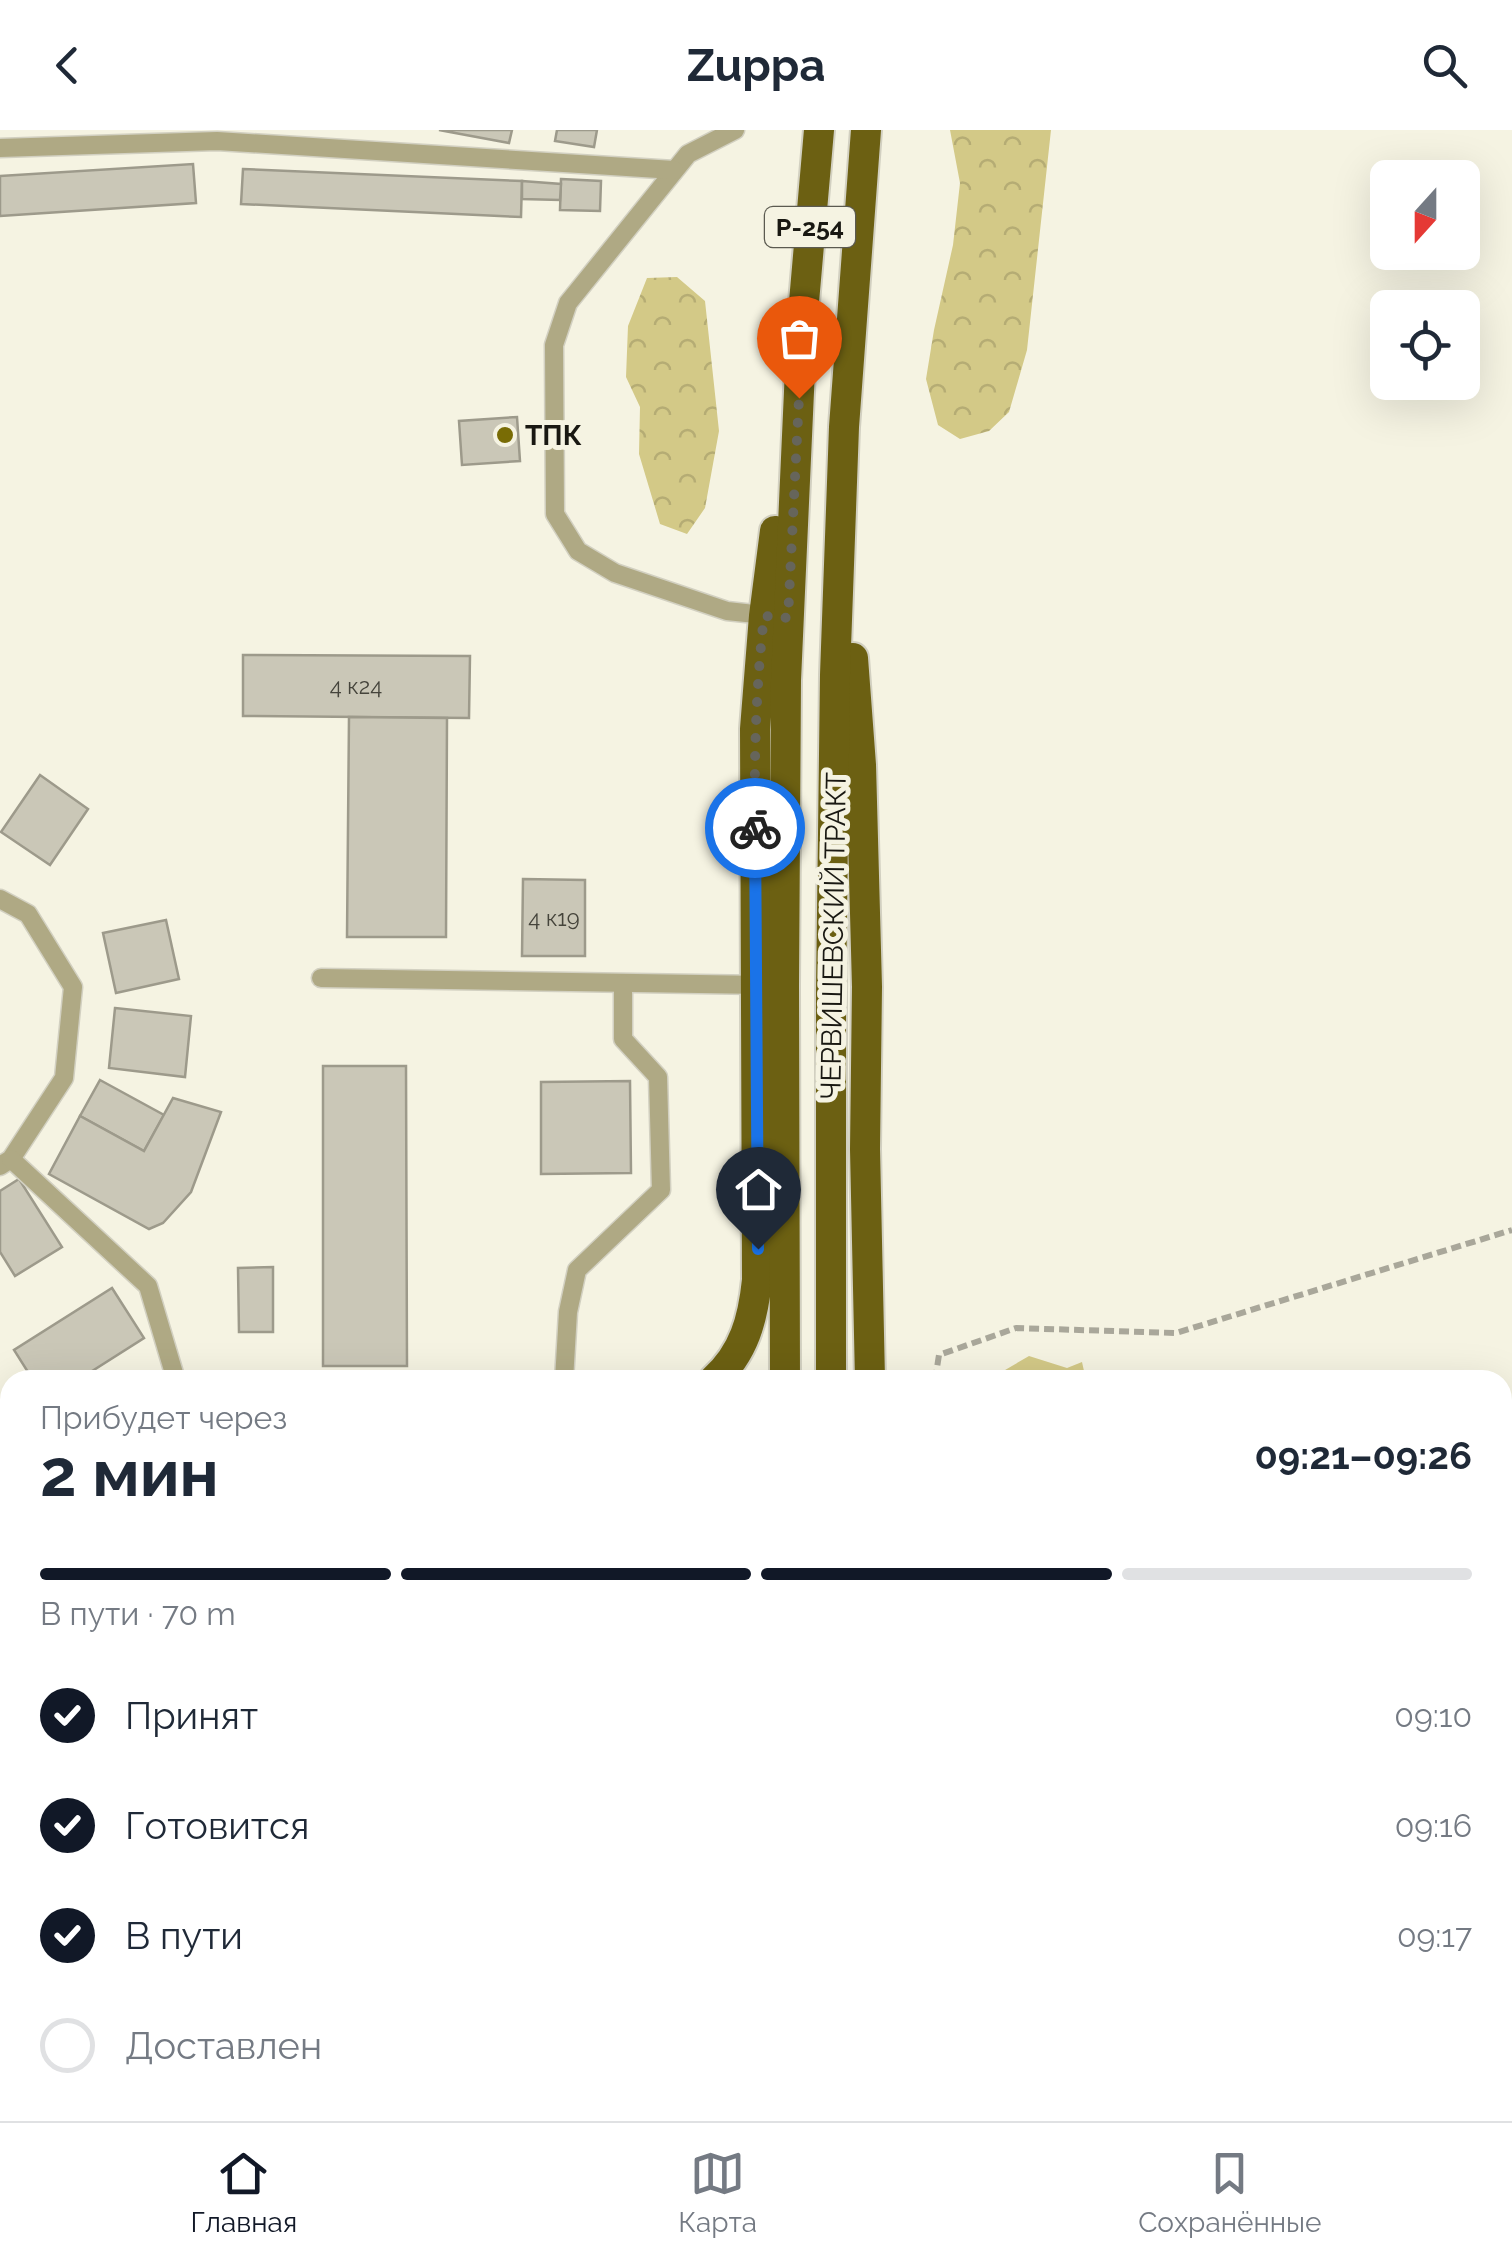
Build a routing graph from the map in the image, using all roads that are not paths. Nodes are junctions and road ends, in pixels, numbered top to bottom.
1 (735, 130) edge
2 (819, 130) edge
3 (866, 130) edge
4 (0, 148) edge
5 (674, 170) junction
6 (841, 492) junction
7 (776, 617) junction
8 (0, 899) edge
9 (321, 978) dead end
10 (623, 984) junction
11 (769, 985) junction
12 (6, 1162) edge
13 (173, 1370) edge
14 (565, 1370) edge
15 (725, 1370) edge
16 (785, 1370) edge
17 (831, 1370) edge
18 (870, 1370) edge

1 - 5 lane
2 - 7 highway, Р-254
3 - 6 highway, Р-254
4 - 5 lane
5 - 7 lane
6 - 17 highway, ЧЕРВИШЕВСКИЙ ТРАКТ
6 - 18 highway
7 - 11 highway
8 - 12 lane
9 - 10 lane
10 - 11 lane
10 - 14 lane
11 - 15 highway
11 - 16 highway, ЧЕРВИШЕВСКИЙ ТРАКТ
12 - 13 lane

